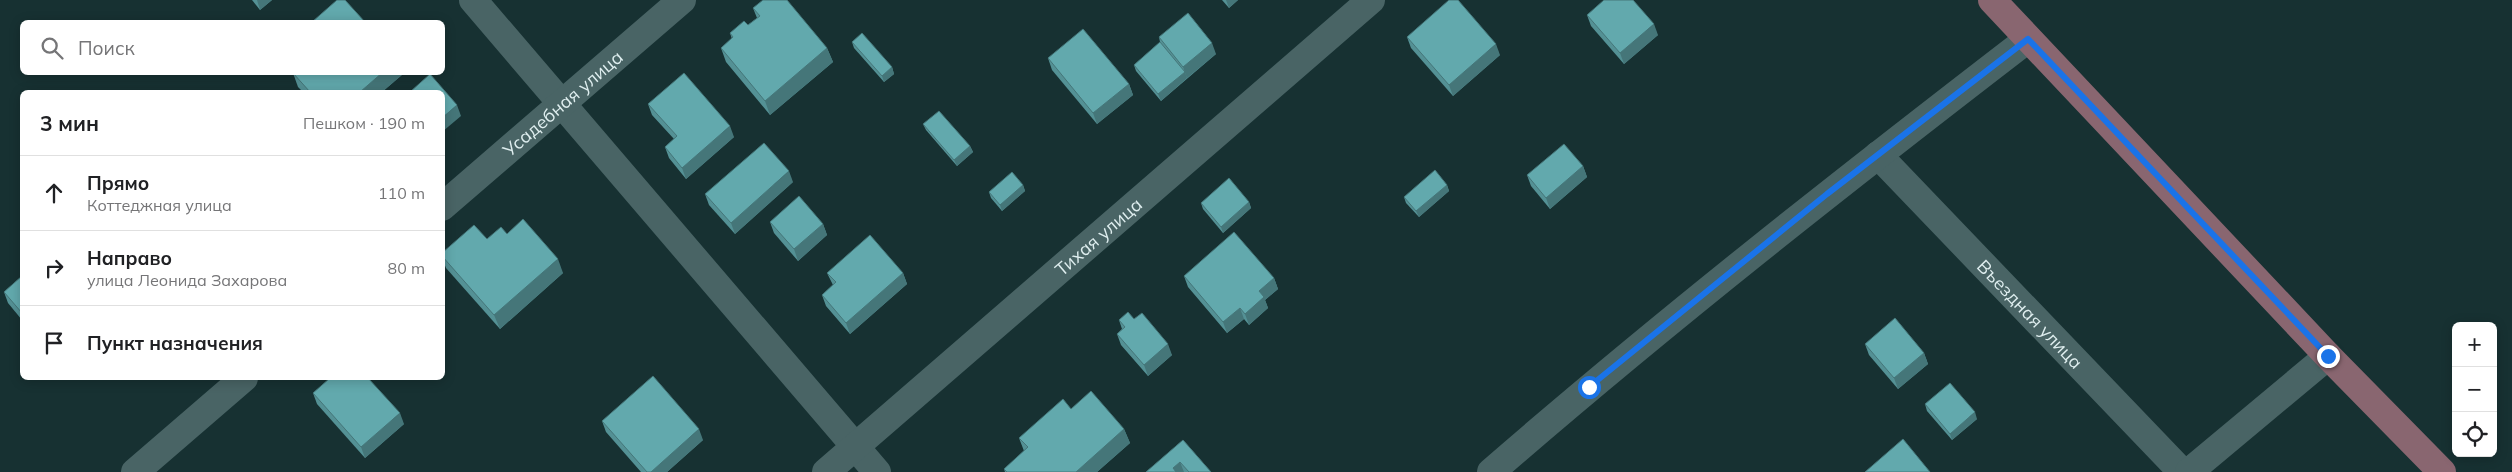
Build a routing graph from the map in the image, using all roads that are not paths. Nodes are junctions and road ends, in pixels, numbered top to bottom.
1 (473, 0) edge
2 (682, 0) edge
3 (1371, 0) edge
4 (1992, 0) edge
5 (2028, 39) junction
6 (562, 104) junction
7 (1878, 155) junction
8 (445, 203) edge
9 (2328, 356) junction
10 (242, 380) edge
11 (855, 447) junction
12 (135, 472) edge
13 (826, 472) edge
14 (877, 472) edge
15 (1491, 472) edge
16 (2182, 472) edge
17 (2189, 472) edge
18 (2442, 472) edge

1 - 6 street
2 - 6 street, Усадебная улица
3 - 11 street, Тихая улица
4 - 5 main road
5 - 7 street
5 - 9 main road
6 - 8 street, Усадебная улица
6 - 11 street
7 - 15 street
7 - 16 street, Въездная улица
9 - 17 street
9 - 18 main road
10 - 12 street
11 - 13 street, Тихая улица
11 - 14 street

